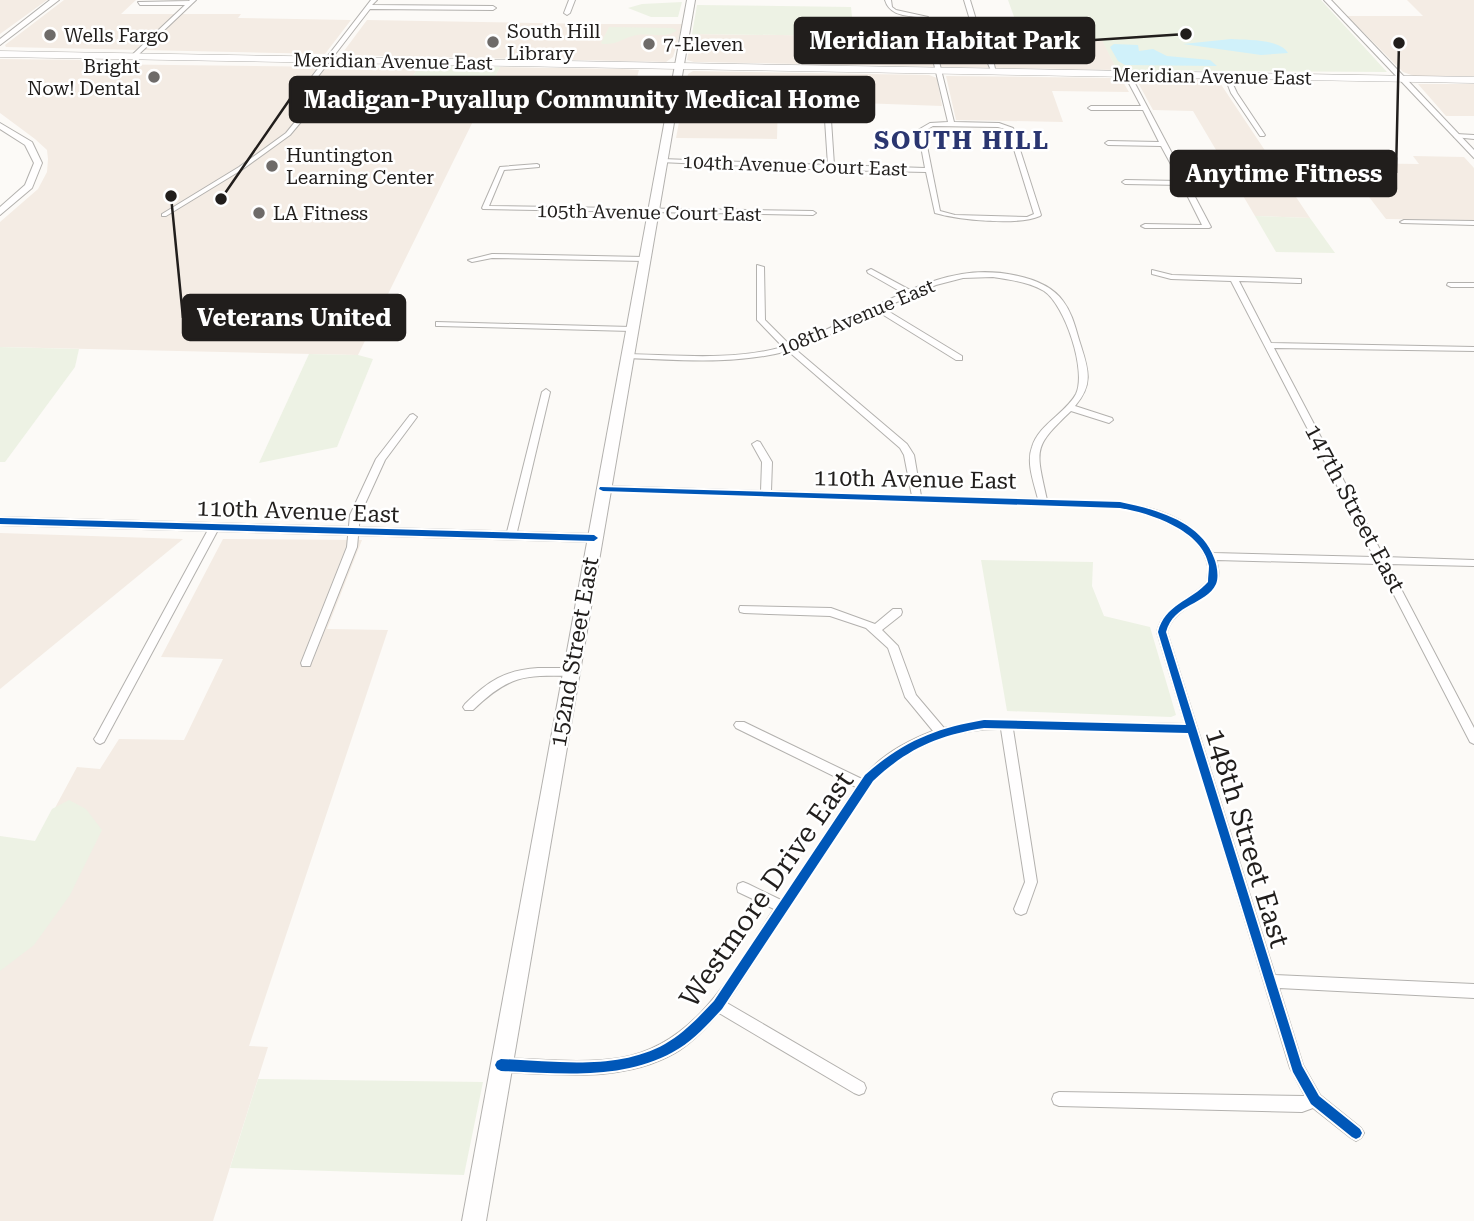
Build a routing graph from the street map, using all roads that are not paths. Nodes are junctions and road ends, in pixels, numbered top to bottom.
1 (55, 0) edge
2 (374, 0) edge
3 (572, 0) edge
4 (691, 0) edge
5 (888, 0) edge
6 (967, 0) edge
7 (1327, 0) edge
8 (192, 1) edge
9 (140, 3) dead end
10 (370, 7) junction
11 (493, 8) dead end
12 (566, 13) dead end
13 (0, 43) edge
14 (0, 52) edge
15 (135, 55) junction
16 (329, 59) junction
17 (679, 66) junction
18 (938, 71) junction
19 (994, 72) junction
20 (1127, 74) junction
21 (1226, 76) junction
22 (1402, 79) junction
23 (1474, 80) edge
24 (1091, 108) dead end
25 (1145, 108) junction
26 (524, 116) dead end
27 (670, 118) junction
28 (828, 120) dead end
29 (951, 124) junction
30 (0, 125) edge
31 (1262, 135) dead end
32 (1456, 136) junction
33 (1474, 137) edge
34 (1108, 143) dead end
35 (1163, 144) junction
36 (1474, 156) edge
37 (662, 161) junction
38 (537, 166) dead end
39 (831, 168) junction
40 (928, 170) junction
41 (1125, 182) dead end
42 (1184, 183) junction
43 (0, 212) edge
44 (652, 213) junction
45 (813, 213) dead end
46 (164, 215) dead end
47 (1404, 222) dead end
48 (1474, 223) edge
49 (1145, 226) dead end
50 (645, 259) junction
51 (472, 260) dead end
52 (760, 267) dead end
53 (871, 271) dead end
54 (1156, 272) dead end
55 (1234, 279) junction
56 (1298, 281) dead end
57 (1451, 285) dead end
58 (1474, 285) edge
59 (911, 294) junction
60 (879, 309) junction
61 (439, 324) dead end
62 (631, 329) junction
63 (1270, 345) junction
64 (791, 348) junction
65 (1474, 349) edge
66 (627, 356) junction
67 (959, 358) dead end
68 (546, 392) dead end
69 (1070, 408) junction
70 (413, 416) dead end
71 (1109, 420) dead end
72 (757, 444) dead end
73 (603, 489) junction
74 (765, 494) junction
75 (917, 498) junction
76 (1043, 502) junction
77 (0, 521) edge
78 (214, 528) junction
79 (352, 533) junction
80 (511, 536) junction
81 (594, 538) junction
82 (1209, 556) junction
83 (1382, 560) junction
84 (1474, 563) edge
85 (744, 609) dead end
86 (897, 612) dead end
87 (876, 629) junction
88 (306, 663) dead end
89 (570, 672) junction
90 (469, 707) dead end
91 (1006, 724) junction
92 (740, 725) dead end
93 (1190, 729) junction
94 (940, 732) junction
95 (100, 739) dead end
96 (1474, 739) edge
97 (864, 785) junction
98 (743, 888) dead end
99 (783, 907) junction
100 (1021, 909) dead end
101 (1269, 981) junction
102 (1474, 991) edge
103 (718, 1004) junction
104 (501, 1065) junction
105 (859, 1088) dead end
106 (1059, 1099) dead end
107 (1315, 1100) junction
108 (1356, 1133) dead end
109 (474, 1221) edge

1 - 13 main road
2 - 10 street
3 - 12 street
4 - 17 main road, 152nd Street East
5 - 18 street
6 - 19 street
7 - 22 street
8 - 9 street
8 - 15 street
10 - 11 street
10 - 16 street
14 - 15 main road, Meridian Avenue East
15 - 16 main road, Meridian Avenue East
16 - 17 main road, Meridian Avenue East
16 - 46 street
17 - 18 main road, Meridian Avenue East
17 - 27 main road, 152nd Street East
18 - 19 main road, Meridian Avenue East
18 - 29 street
19 - 20 main road, Meridian Avenue East
20 - 21 main road, Meridian Avenue East
20 - 25 street
21 - 22 main road, Meridian Avenue East
21 - 31 street
22 - 23 main road, Meridian Avenue East
22 - 32 street
24 - 25 street
25 - 35 street
26 - 27 street
27 - 37 main road, 152nd Street East
28 - 39 street
29 - 40 street
29 - 40 street
30 - 43 street
32 - 33 street
32 - 36 street
34 - 35 street
35 - 42 street
37 - 39 street, 104th Avenue Court East
37 - 44 main road, 152nd Street East
38 - 44 street, 105th Avenue Court East
39 - 40 street, 104th Avenue Court East
41 - 42 street
42 - 49 street
44 - 45 street, 105th Avenue Court East
44 - 50 main road, 152nd Street East
47 - 48 street
50 - 51 street
50 - 62 main road, 152nd Street East
52 - 64 street
53 - 59 street
54 - 55 street
55 - 56 street
55 - 63 street, 147th Street East
57 - 58 street
59 - 60 street, 108th Avenue East
59 - 69 street, 108th Avenue East
60 - 64 street, 108th Avenue East
60 - 67 street
61 - 62 street
62 - 66 main road, 152nd Street East
63 - 65 street
63 - 83 street, 147th Street East
64 - 66 street, 108th Avenue East
64 - 75 street
66 - 73 main road, 152nd Street East
68 - 80 street
69 - 71 street
69 - 76 street
70 - 79 street
72 - 74 street
73 - 74 street, 110th Avenue East
73 - 81 main road, 152nd Street East
74 - 75 street, 110th Avenue East
75 - 76 street, 110th Avenue East
76 - 82 street, 110th Avenue East
77 - 78 street, 110th Avenue East
78 - 79 street, 110th Avenue East
78 - 95 street
79 - 80 street, 110th Avenue East
79 - 88 street
80 - 81 street, 110th Avenue East
81 - 89 main road, 152nd Street East
82 - 83 street
82 - 93 street, 148th Street East
83 - 84 street
83 - 96 street, 147th Street East
85 - 87 street
86 - 87 street
87 - 94 street
89 - 90 street
89 - 104 main road, 152nd Street East
91 - 93 street, Westmore Drive East
91 - 94 street, Westmore Drive East
91 - 100 street
92 - 97 street
93 - 101 street, 148th Street East
94 - 97 street, Westmore Drive East
97 - 99 street, Westmore Drive East
98 - 99 street, Westmore Drive East
99 - 103 street, Westmore Drive East
101 - 102 street
101 - 107 street, 148th Street East
103 - 104 street, Westmore Drive East
103 - 105 street
104 - 109 main road, 152nd Street East
106 - 107 street
107 - 108 street, 148th Street East

